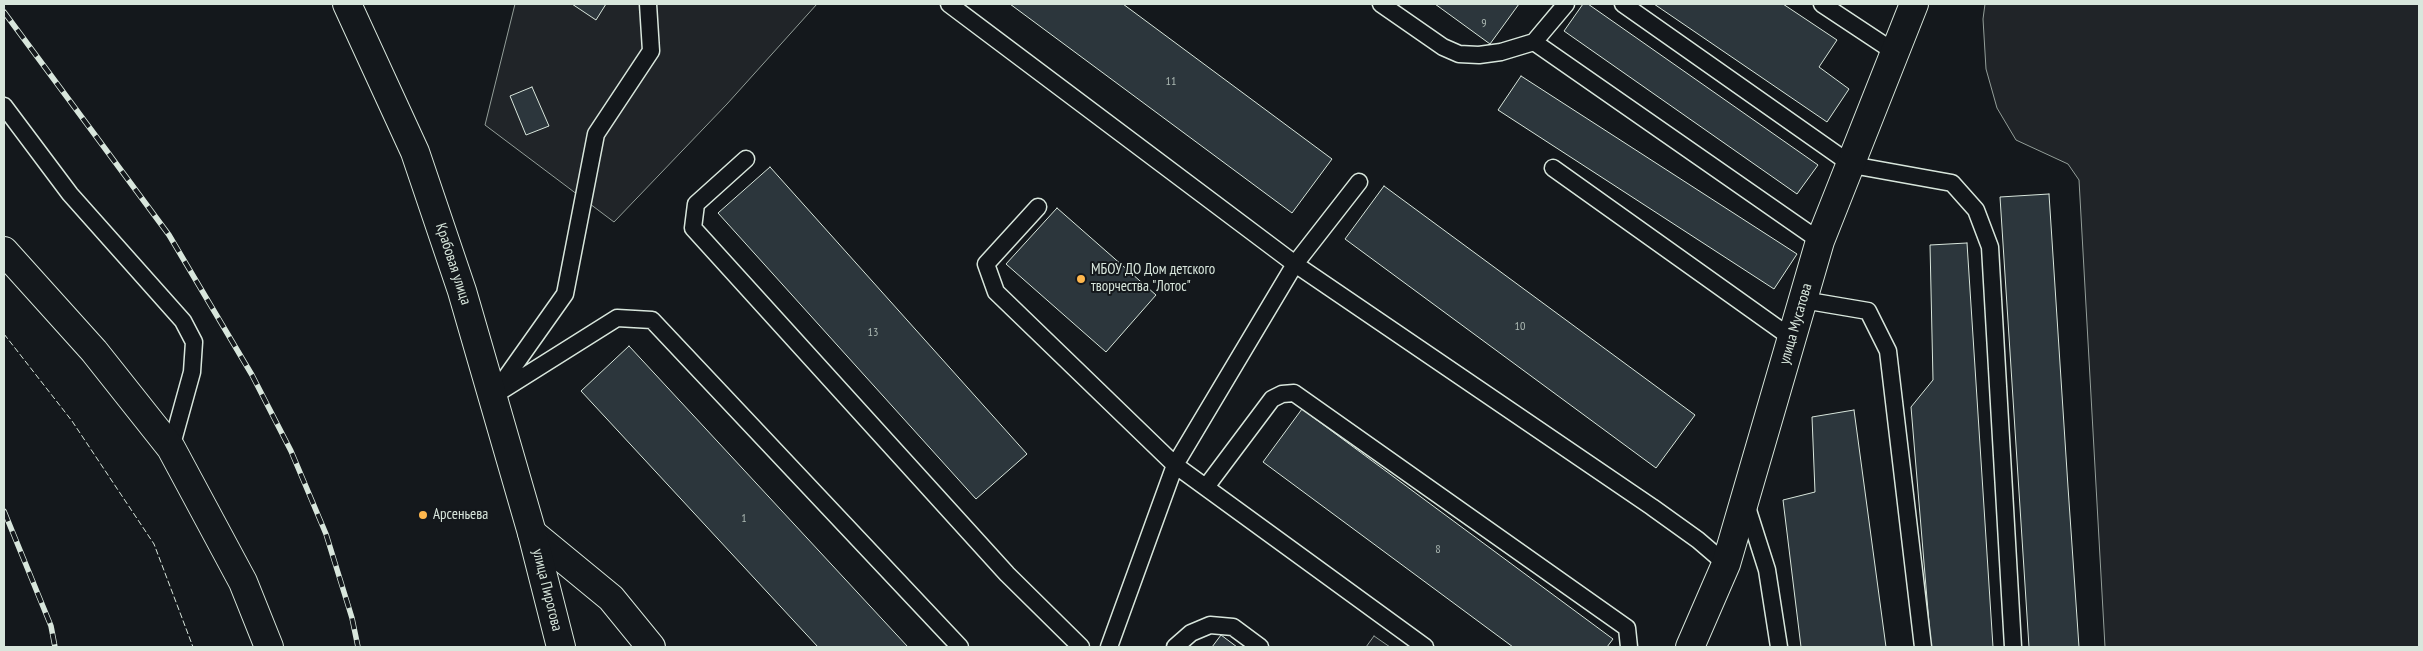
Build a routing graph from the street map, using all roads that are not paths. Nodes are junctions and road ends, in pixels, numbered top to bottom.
1 (347, 4) edge
2 (648, 4) edge
3 (949, 4) edge
4 (1381, 4) edge
5 (1566, 4) edge
6 (1623, 4) edge
7 (1822, 4) edge
8 (1914, 4) edge
9 (1534, 42) junction
10 (1896, 53) junction
11 (4, 106) edge
12 (746, 159) dead end
13 (1852, 165) junction
14 (1553, 168) dead end
15 (1359, 182) dead end
16 (1038, 206) dead end
17 (1820, 241) junction
18 (4, 251) edge
19 (1295, 264) junction
20 (1804, 300) junction
21 (1793, 339) junction
22 (493, 396) junction
23 (171, 448) junction
24 (1175, 465) junction
25 (1206, 488) junction
26 (1744, 499) junction
27 (532, 533) junction
28 (1726, 564) junction
29 (269, 647) edge
30 (562, 647) edge
31 (651, 647) edge
32 (960, 647) edge
33 (1082, 647) edge
34 (1109, 647) edge
35 (1175, 647) edge
36 (1260, 647) edge
37 (1425, 647) edge
38 (1628, 647) edge
39 (1690, 647) edge
40 (1779, 647) edge
41 (1923, 647) edge
42 (2013, 647) edge

1 - 22 street, Крабовая улица
2 - 22 lane
3 - 19 lane
4 - 9 lane
5 - 9 lane
6 - 13 lane
7 - 10 lane
8 - 10 street, улица Мусатова
9 - 17 lane
10 - 13 street, улица Мусатова
11 - 23 lane
12 - 33 lane
13 - 17 street, улица Мусатова
13 - 42 lane
14 - 21 lane
15 - 19 lane
16 - 24 lane
17 - 20 street, улица Мусатова
18 - 23 street
19 - 24 lane
19 - 28 lane
20 - 21 street, улица Мусатова
20 - 41 lane
21 - 26 street, улица Мусатова
22 - 27 street, Крабовая улица
22 - 32 lane
23 - 29 street
24 - 25 lane
24 - 34 lane
25 - 37 lane
25 - 38 lane
26 - 28 street, улица Мусатова
26 - 40 lane
27 - 30 street, улица Пирогова
27 - 31 street
28 - 39 street, улица Мусатова
35 - 36 lane

